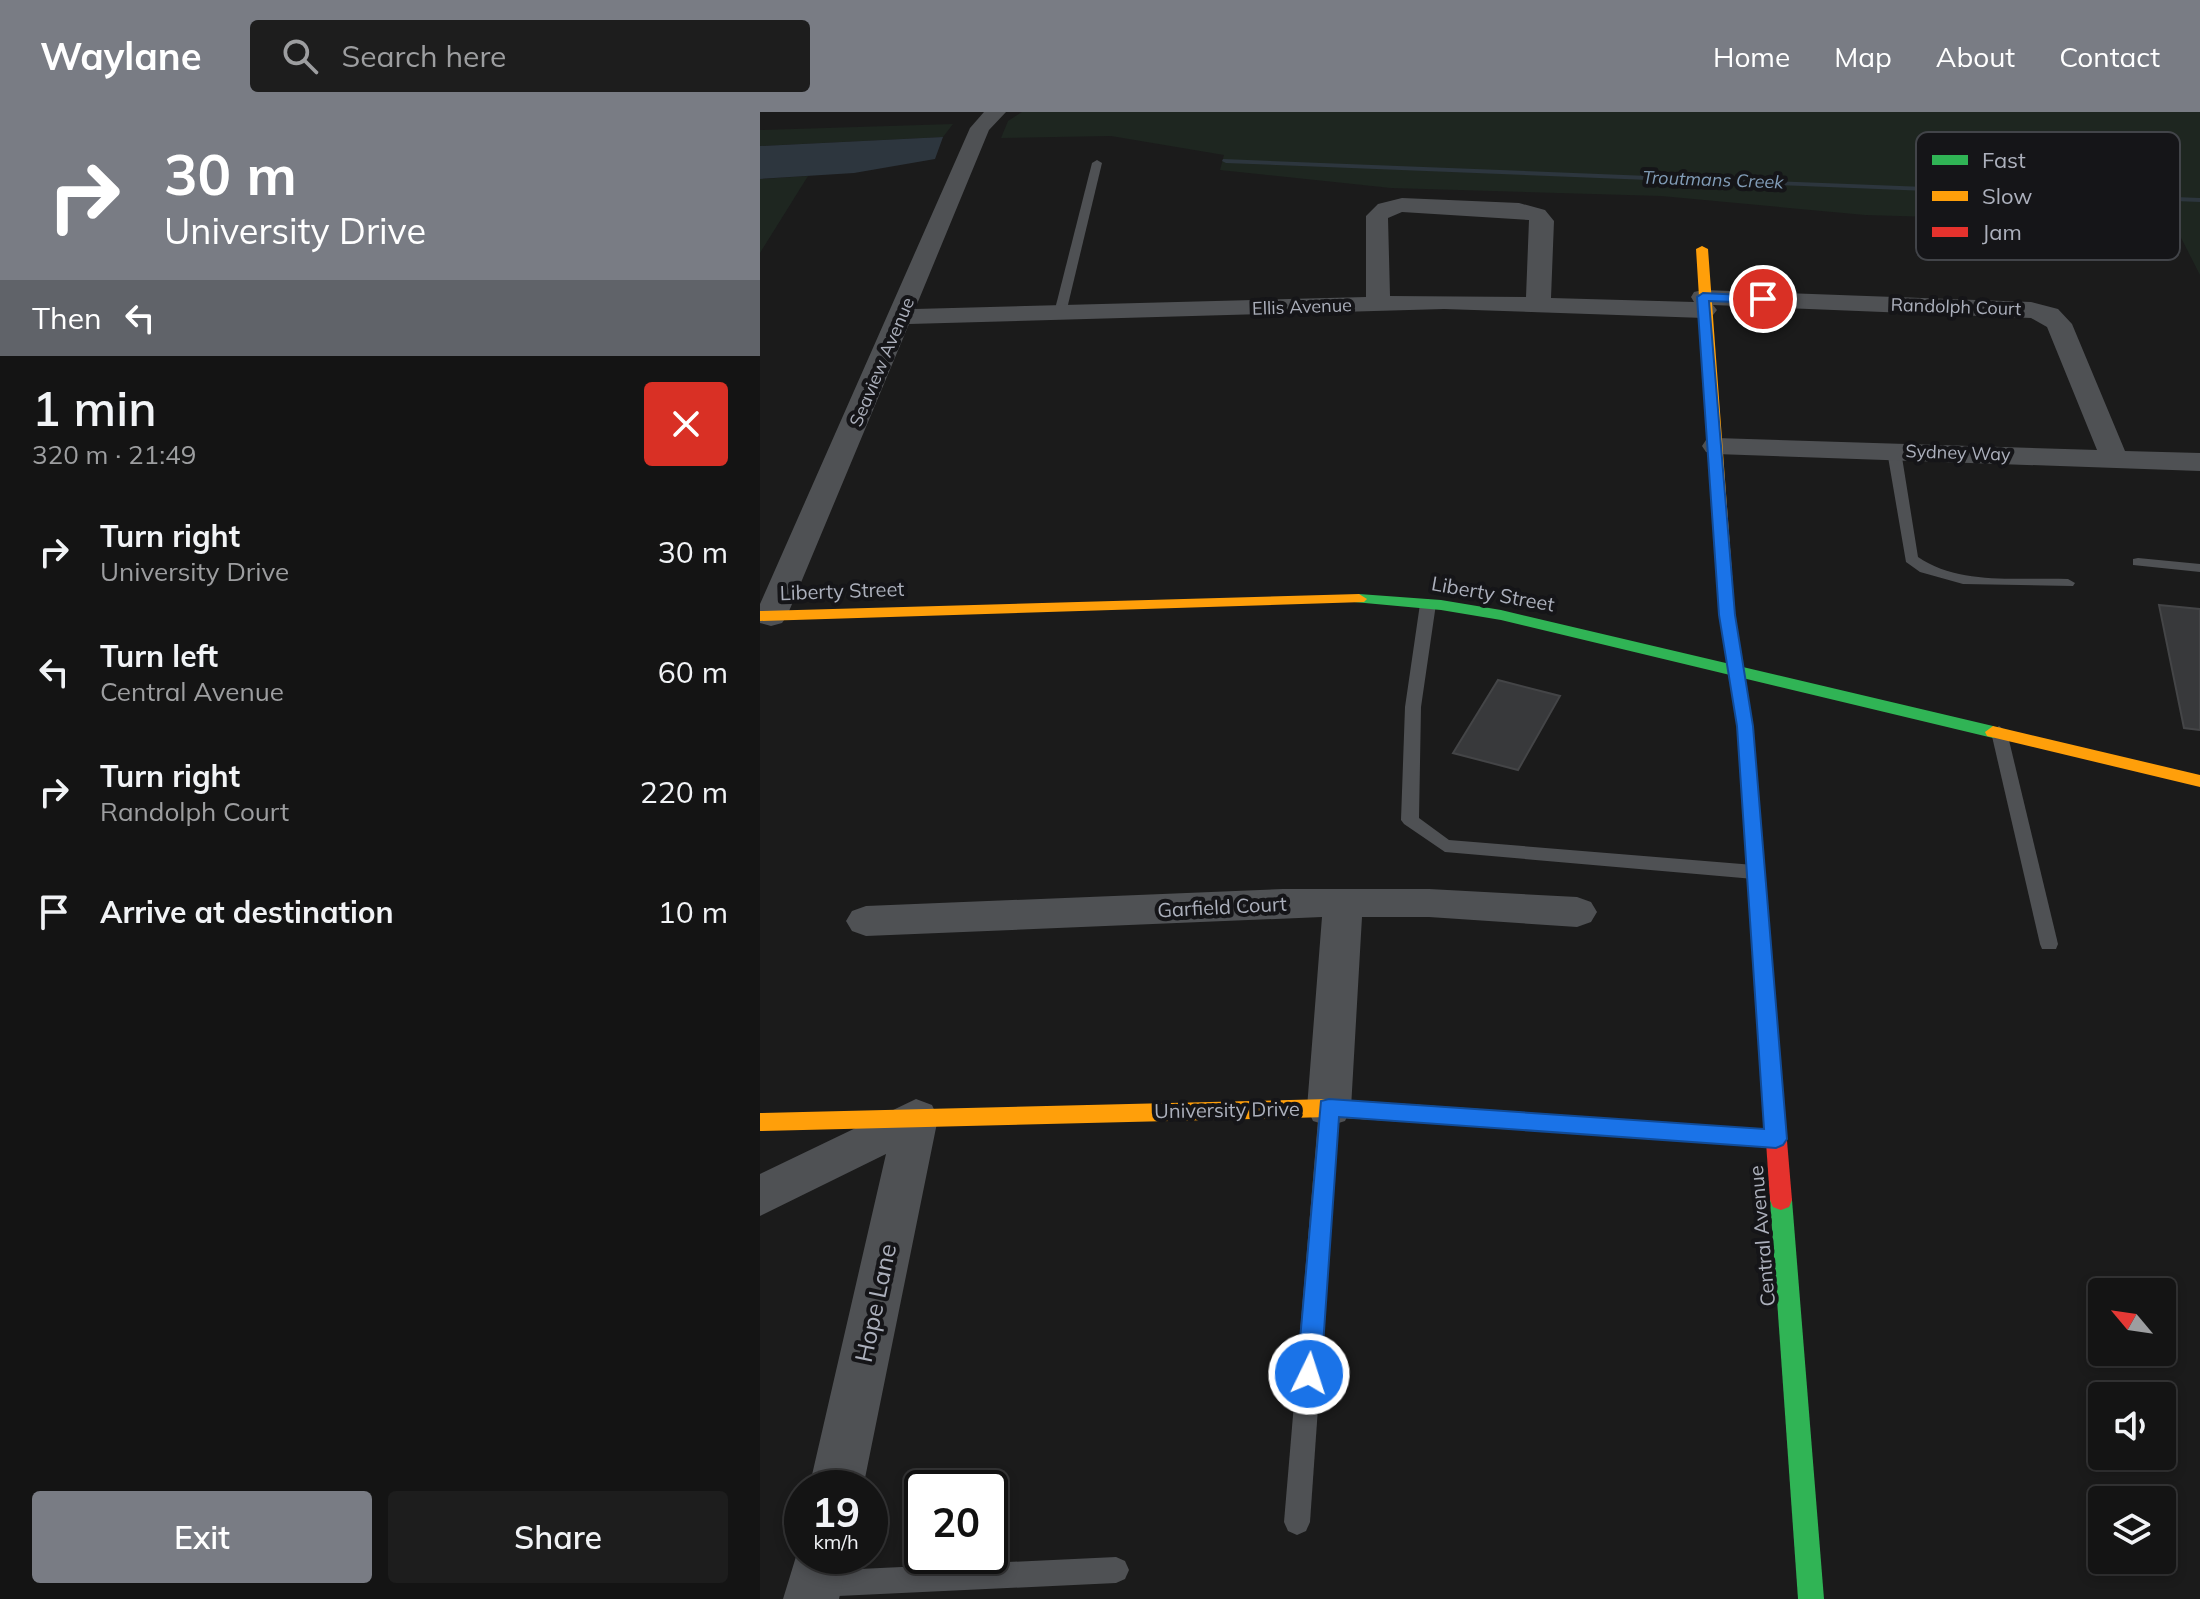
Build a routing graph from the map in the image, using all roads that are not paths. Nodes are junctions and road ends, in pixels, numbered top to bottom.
1 (996, 112) edge
2 (1097, 163) dead end
3 (1702, 249) dead end
4 (1538, 302) junction
5 (1703, 303) junction
6 (1378, 304) junction
7 (1060, 313) junction
8 (901, 317) junction
9 (1716, 446) junction
10 (1894, 451) junction
11 (2114, 458) junction
12 (2200, 462) edge
13 (2138, 562) dead end
14 (2200, 568) edge
15 (2068, 583) dead end
16 (1428, 604) junction
17 (766, 616) edge
18 (1736, 670) junction
19 (1999, 732) junction
20 (2200, 781) edge
21 (1754, 872) junction
22 (1343, 903) junction
23 (1577, 912) dead end
24 (866, 921) dead end
25 (2049, 944) dead end
26 (1329, 1108) junction
27 (916, 1118) junction
28 (760, 1122) edge
29 (1776, 1139) junction
30 (760, 1196) edge
31 (840, 1470) edge
32 (1297, 1522) dead end
33 (1116, 1570) dead end
34 (816, 1580) edge
35 (1811, 1599) edge

1 - 8 street, Seaview Avenue
2 - 7 lane
3 - 5 street, Central Avenue
4 - 5 street, Ellis Avenue
4 - 6 street, Ellis Avenue
4 - 6 street
5 - 9 street, Central Avenue
5 - 11 street, Randolph Court
6 - 7 street, Ellis Avenue
7 - 8 street, Ellis Avenue
8 - 17 street, Seaview Avenue
9 - 10 street, Sydney Way
9 - 18 street, Central Avenue
10 - 11 street, Sydney Way
10 - 15 lane
11 - 12 street, Sydney Way
13 - 14 lane
16 - 17 street, Liberty Street
16 - 18 street, Liberty Street
16 - 21 lane
18 - 19 street, Liberty Street
18 - 21 street, Central Avenue
19 - 20 street, Liberty Street
19 - 25 lane
21 - 29 street, Central Avenue
22 - 23 street, Garfield Court
22 - 24 street, Garfield Court
22 - 26 street
26 - 27 street, University Drive
26 - 29 street, University Drive
26 - 32 lane
27 - 28 street, University Drive
27 - 30 street, University Drive
27 - 31 street, Hope Lane
29 - 35 street, Central Avenue
33 - 34 lane

